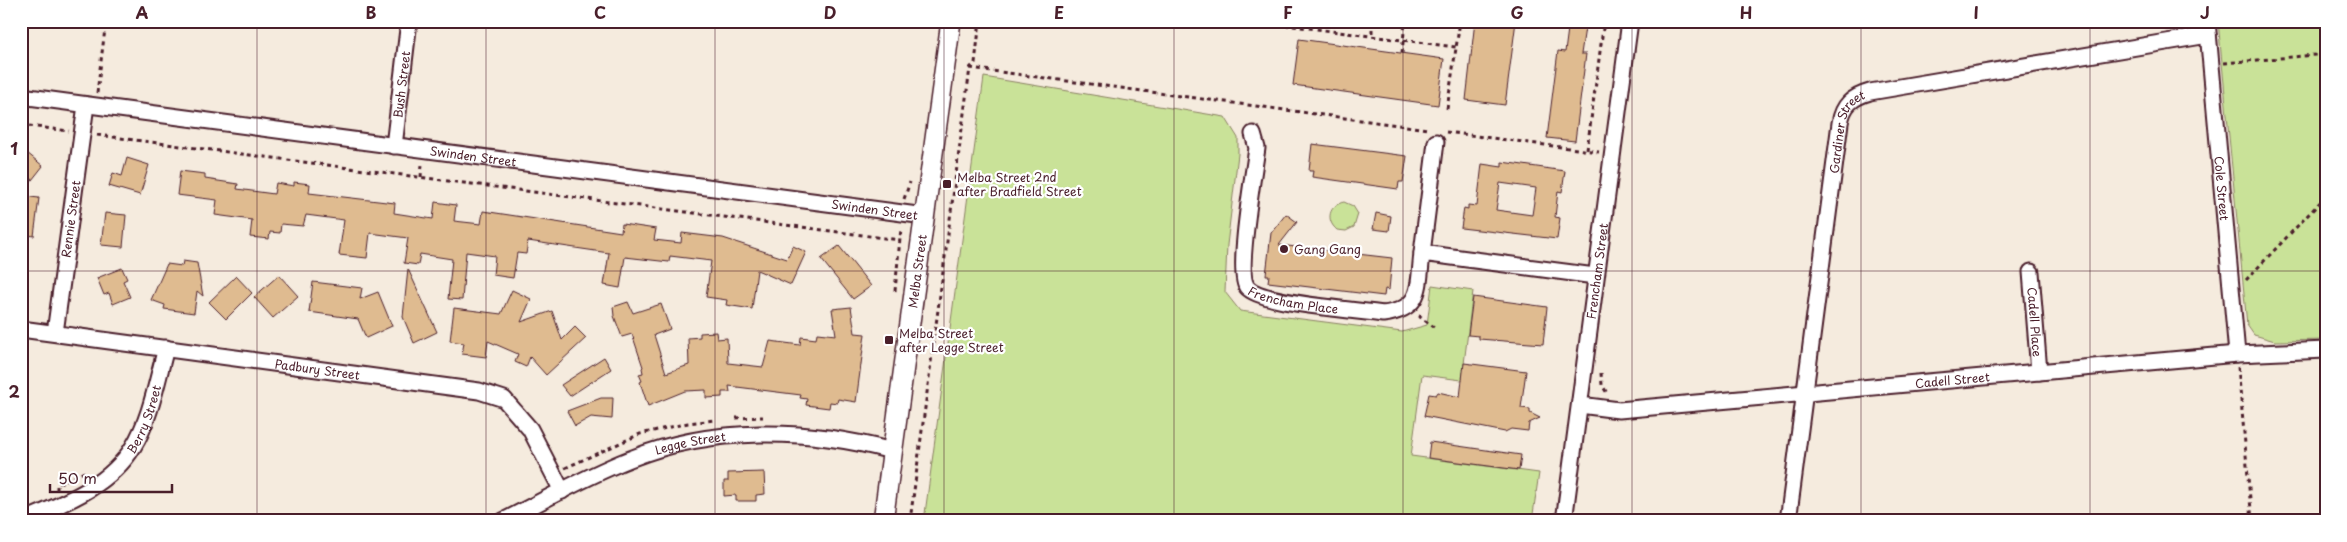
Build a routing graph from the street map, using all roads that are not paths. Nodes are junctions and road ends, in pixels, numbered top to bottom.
1 (410, 21) edge
2 (951, 21) edge
3 (1630, 21) edge
4 (2208, 28) edge
5 (21, 96) edge
6 (90, 106) junction
7 (1253, 134) dead end
8 (1436, 134) road end
9 (394, 146) junction
10 (925, 216) junction
11 (1422, 253) junction
12 (2031, 272) dead end
13 (1595, 276) junction
14 (21, 329) edge
15 (55, 334) junction
16 (166, 348) junction
17 (2326, 350) edge
18 (2237, 354) junction
19 (2039, 372) junction
20 (1804, 394) junction
21 (1580, 405) junction
22 (892, 451) junction
23 (562, 491) junction
24 (23, 521) edge
25 (503, 521) edge
26 (884, 521) edge
27 (1564, 521) edge
28 (1788, 521) edge

1 - 9 street, Bush Street
2 - 10 street, Melba Street
3 - 13 street, Frencham Street
4 - 18 street, Cole Street
4 - 20 street, Gardiner Street
5 - 6 street, Swinden Street
6 - 9 street, Swinden Street
6 - 15 street, Rennie Street
7 - 11 street, Frencham Place
8 - 11 street, Frencham Place
9 - 10 street, Swinden Street
10 - 22 street, Melba Street
11 - 13 street
12 - 19 street, Cadell Place
13 - 21 street, Frencham Street
14 - 15 street, Padbury Street
15 - 16 street, Padbury Street
16 - 23 street, Padbury Street
16 - 24 street, Berry Street
17 - 18 street, Cadell Street
18 - 19 street, Cadell Street
19 - 20 street, Cadell Street
20 - 21 street, Cadell Street
20 - 28 street, Gardiner Street
21 - 27 street, Frencham Street
22 - 23 street, Legge Street
22 - 26 street, Melba Street
23 - 25 street, Legge Street

